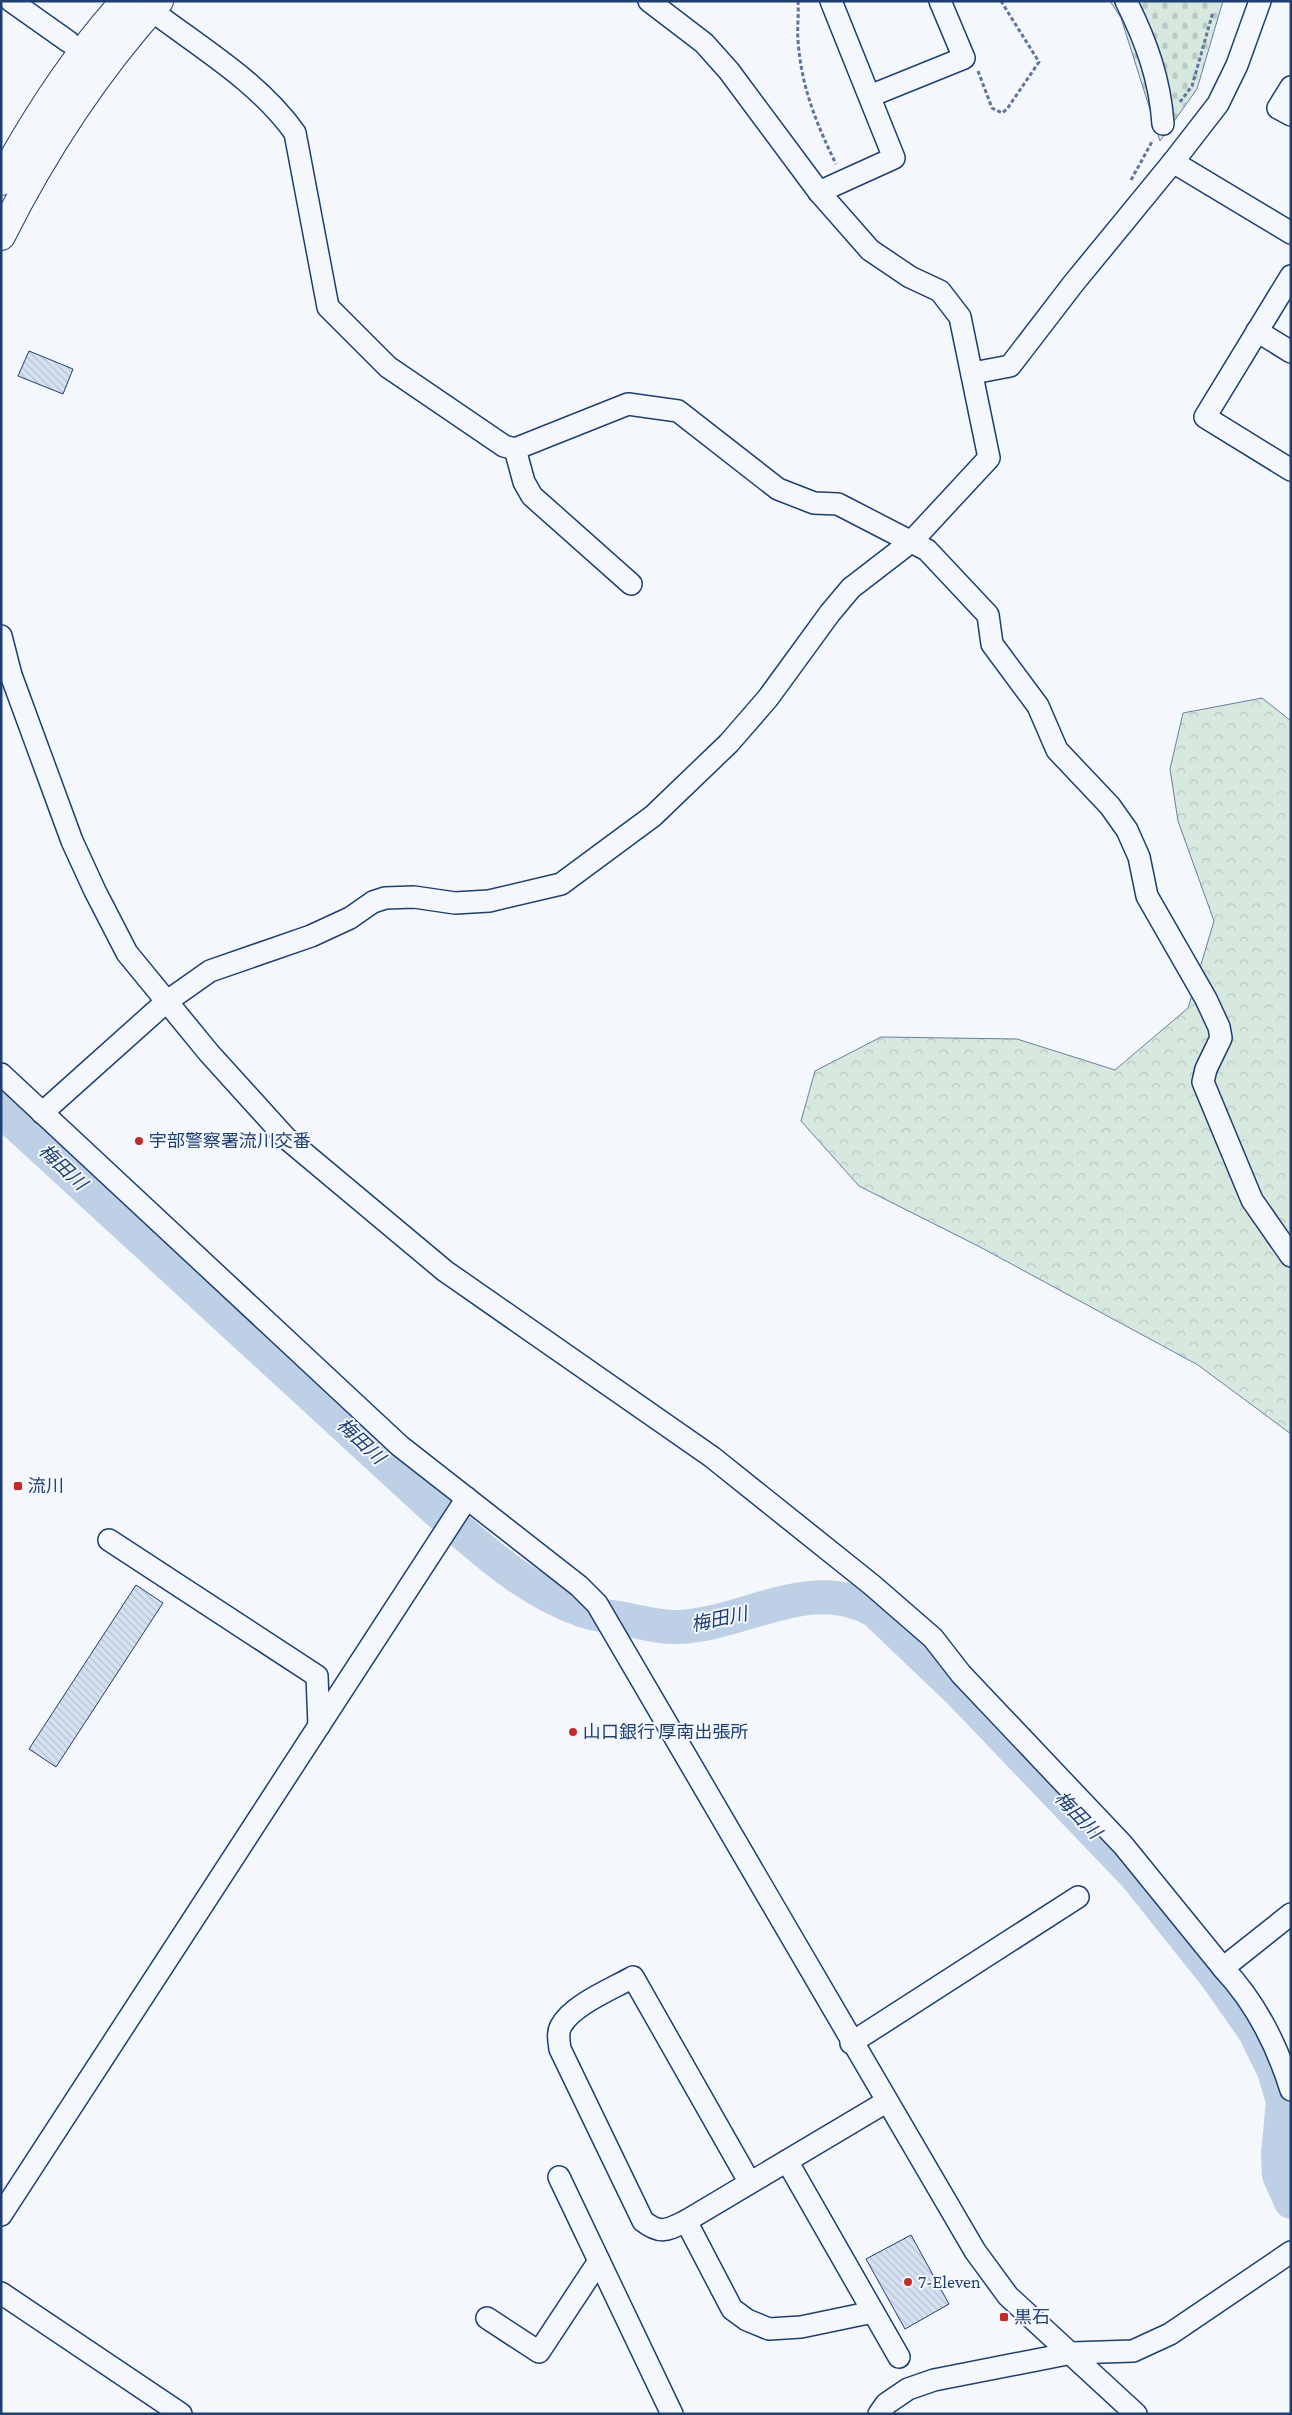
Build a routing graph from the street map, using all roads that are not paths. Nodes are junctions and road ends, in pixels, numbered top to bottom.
1 (11, 1) edge
2 (125, 1) edge
3 (649, 1) edge
4 (831, 1) edge
5 (940, 1) edge
6 (1126, 1) edge
7 (1260, 1) edge
8 (155, 6) edge
9 (69, 42) dead end
10 (1291, 87) edge
11 (870, 96) junction
12 (1291, 115) edge
13 (1164, 124) dead end
14 (1173, 162) junction
15 (1, 181) edge
16 (819, 192) junction
17 (1291, 233) edge
18 (1, 236) edge
19 (1291, 276) edge
20 (1257, 331) junction
21 (1291, 352) edge
22 (973, 373) junction
23 (515, 449) junction
24 (1291, 470) edge
25 (912, 541) junction
26 (631, 584) dead end
27 (1, 636) edge
28 (166, 1002) junction
29 (1, 1074) edge
30 (42, 1113) junction
31 (1291, 1256) edge
32 (467, 1498) junction
33 (108, 1540) dead end
34 (319, 1726) junction
35 (1078, 1896) dead end
36 (1291, 1914) edge
37 (1223, 1968) junction
38 (851, 2043) junction
39 (1291, 2090) edge
40 (886, 2102) junction
41 (786, 2161) junction
42 (559, 2177) dead end
43 (750, 2183) junction
44 (1, 2215) edge
45 (686, 2221) junction
46 (1291, 2252) edge
47 (600, 2261) junction
48 (1, 2293) edge
49 (873, 2312) junction
50 (487, 2318) dead end
51 (1072, 2353) junction
52 (899, 2357) dead end
53 (181, 2414) edge
54 (672, 2414) edge
55 (879, 2414) edge
56 (1136, 2414) edge

1 - 9 street
2 - 15 highway
3 - 16 street
4 - 11 street
5 - 11 street
6 - 13 street
7 - 14 street
8 - 18 highway
8 - 23 street
10 - 12 street
11 - 16 street
14 - 17 street
14 - 22 street
16 - 22 street
19 - 20 street
20 - 21 street
20 - 24 street
22 - 25 street
23 - 25 street
23 - 26 street
25 - 28 street
25 - 31 street
27 - 28 street
28 - 30 street
28 - 37 street
29 - 30 street
30 - 32 street
32 - 34 street
32 - 38 street
33 - 34 street
34 - 44 street
35 - 38 street
36 - 37 street
37 - 39 street
38 - 40 street
40 - 41 street
40 - 51 street
41 - 43 street
41 - 49 street
42 - 47 street
43 - 45 street
43 - 45 street
45 - 49 street
46 - 51 street
47 - 50 street
47 - 54 street
48 - 53 street
49 - 52 street
51 - 55 street
51 - 56 street

